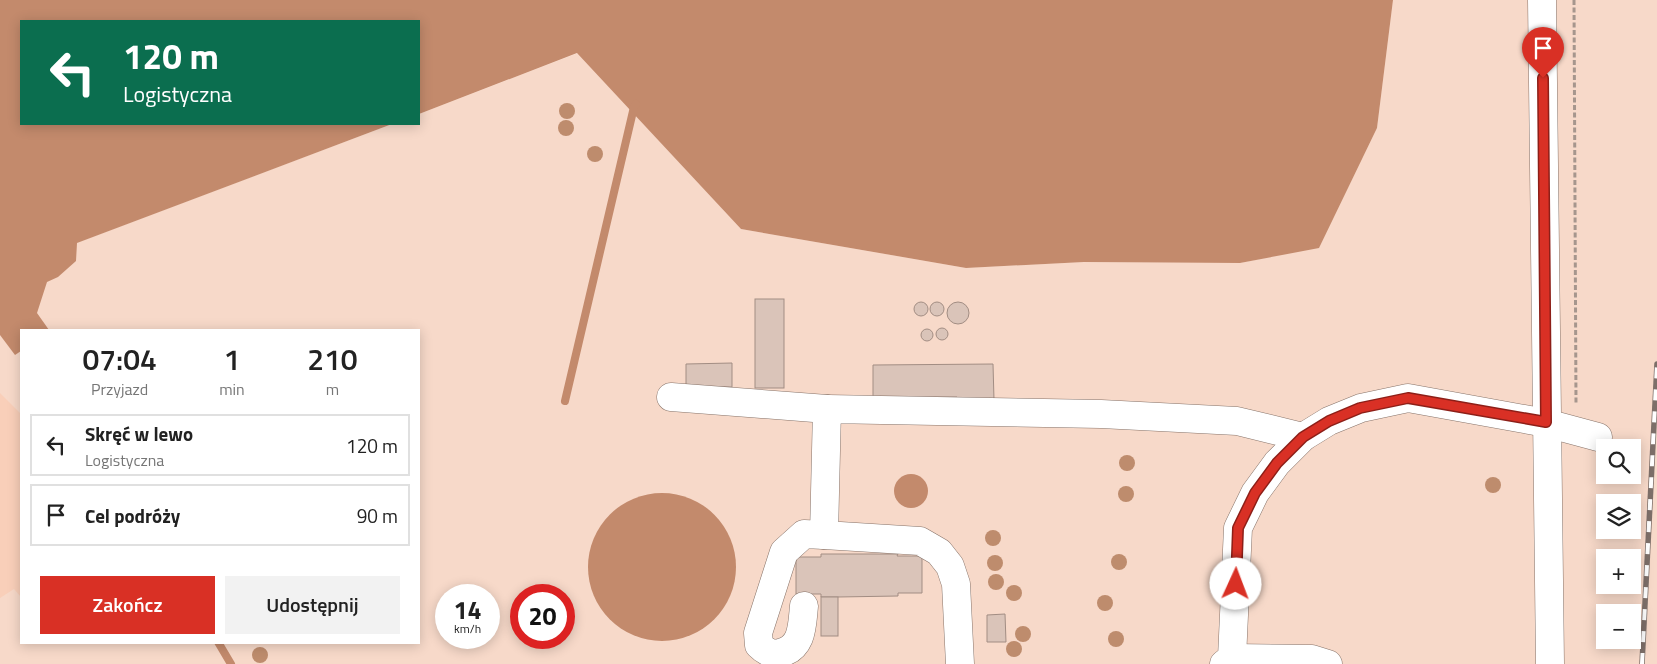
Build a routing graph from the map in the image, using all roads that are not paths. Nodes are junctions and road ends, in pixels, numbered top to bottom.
1 (1542, 0) edge
2 (671, 397) dead end
3 (827, 409) junction
4 (1546, 422) junction
5 (1586, 433) road end
6 (1303, 437) junction
7 (824, 535) junction
8 (804, 606) dead end
9 (1230, 662) edge
10 (960, 664) edge
11 (1328, 664) edge
12 (1550, 664) edge

1 - 4 street
2 - 3 street
3 - 6 street
3 - 7 street
4 - 5 street
4 - 6 street
4 - 12 street
6 - 9 street
7 - 8 street
7 - 10 street
9 - 11 street

